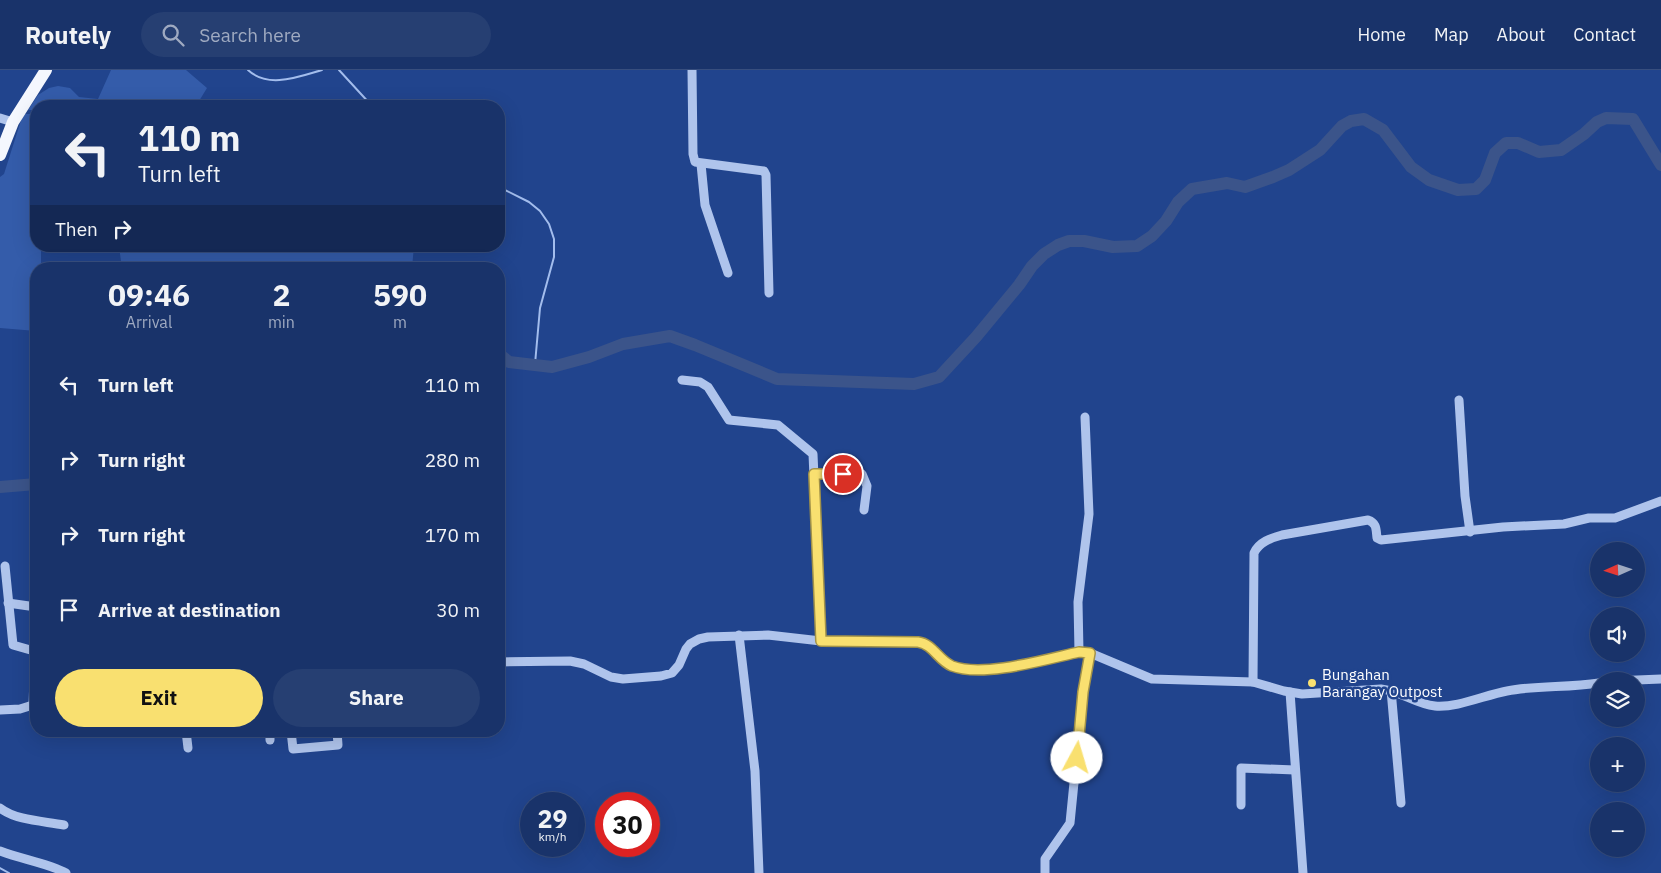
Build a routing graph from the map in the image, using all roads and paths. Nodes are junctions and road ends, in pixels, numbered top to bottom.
1 (46, 70) edge
2 (692, 70) edge
3 (0, 118) edge
4 (13, 122) junction
5 (0, 155) edge
6 (701, 164) junction
7 (728, 273) dead end
8 (769, 293) dead end
9 (682, 380) dead end
10 (1459, 400) dead end
11 (1085, 417) dead end
12 (814, 474) junction
13 (1661, 501) edge
14 (864, 510) dead end
15 (1470, 532) junction
16 (5, 566) dead end
17 (8, 603) junction
18 (30, 606) edge
19 (739, 635) junction
20 (821, 641) junction
21 (30, 650) edge
22 (1079, 652) junction
23 (1090, 653) junction
24 (505, 662) edge
25 (1661, 679) edge
26 (1645, 680) edge
27 (1253, 682) junction
28 (1590, 685) edge
29 (1391, 690) junction
30 (1290, 692) junction
31 (30, 706) edge
32 (0, 710) edge
33 (187, 737) edge
34 (291, 737) edge
35 (337, 737) edge
36 (188, 748) dead end
37 (1295, 770) junction
38 (1401, 803) dead end
39 (1241, 804) dead end
40 (0, 808) edge
41 (64, 825) dead end
42 (0, 851) edge
43 (66, 873) edge
44 (760, 873) edge
45 (1045, 873) edge
46 (1303, 873) edge

1 - 4 main road
2 - 6 street
3 - 4 street
4 - 5 main road
6 - 7 street
6 - 8 street
9 - 12 street
10 - 15 street
11 - 22 street
12 - 14 street
12 - 20 street
13 - 15 street
15 - 27 street
16 - 17 street
17 - 18 street
17 - 21 street
19 - 20 street
19 - 24 street
19 - 44 street
20 - 22 street
22 - 23 street
23 - 27 street
23 - 45 street
25 - 26 street
27 - 30 street
28 - 29 street
29 - 30 street
29 - 38 street
30 - 37 street
31 - 32 street
33 - 36 street
34 - 35 street
37 - 39 street
37 - 46 street
40 - 41 street
42 - 43 street

